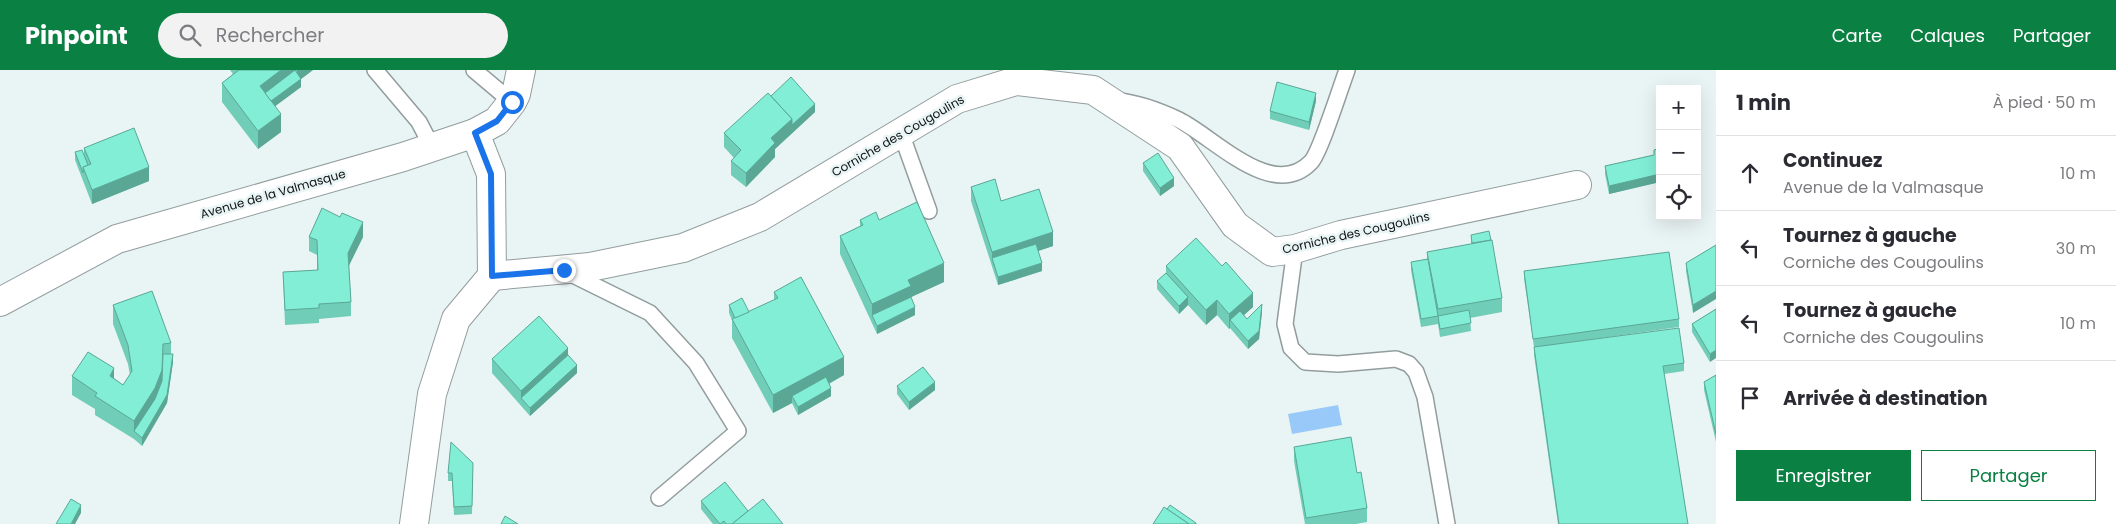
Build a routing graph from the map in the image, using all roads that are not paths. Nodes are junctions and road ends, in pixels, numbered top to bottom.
1 (374, 70) edge
2 (474, 70) edge
3 (521, 70) edge
4 (1347, 70) edge
5 (1107, 99) junction
6 (512, 102) junction
7 (475, 133) junction
8 (900, 133) junction
9 (432, 147) junction
10 (1577, 185) dead end
11 (929, 211) dead end
12 (1295, 249) junction
13 (564, 270) junction
14 (492, 276) junction
15 (0, 302) edge
16 (659, 498) dead end
17 (414, 524) edge
18 (1447, 524) edge

1 - 9 lane
2 - 6 lane
3 - 6 street, Avenue de la Valmasque
4 - 5 lane
5 - 8 street, Corniche des Cougoulins
5 - 12 street, Corniche des Cougoulins
6 - 7 street, Avenue de la Valmasque
7 - 9 street, Avenue de la Valmasque
7 - 14 street
8 - 11 lane
8 - 13 street, Corniche des Cougoulins
9 - 15 street, Avenue de la Valmasque
10 - 12 street, Corniche des Cougoulins
12 - 18 lane
13 - 14 street, Corniche des Cougoulins
13 - 16 lane
14 - 17 street

